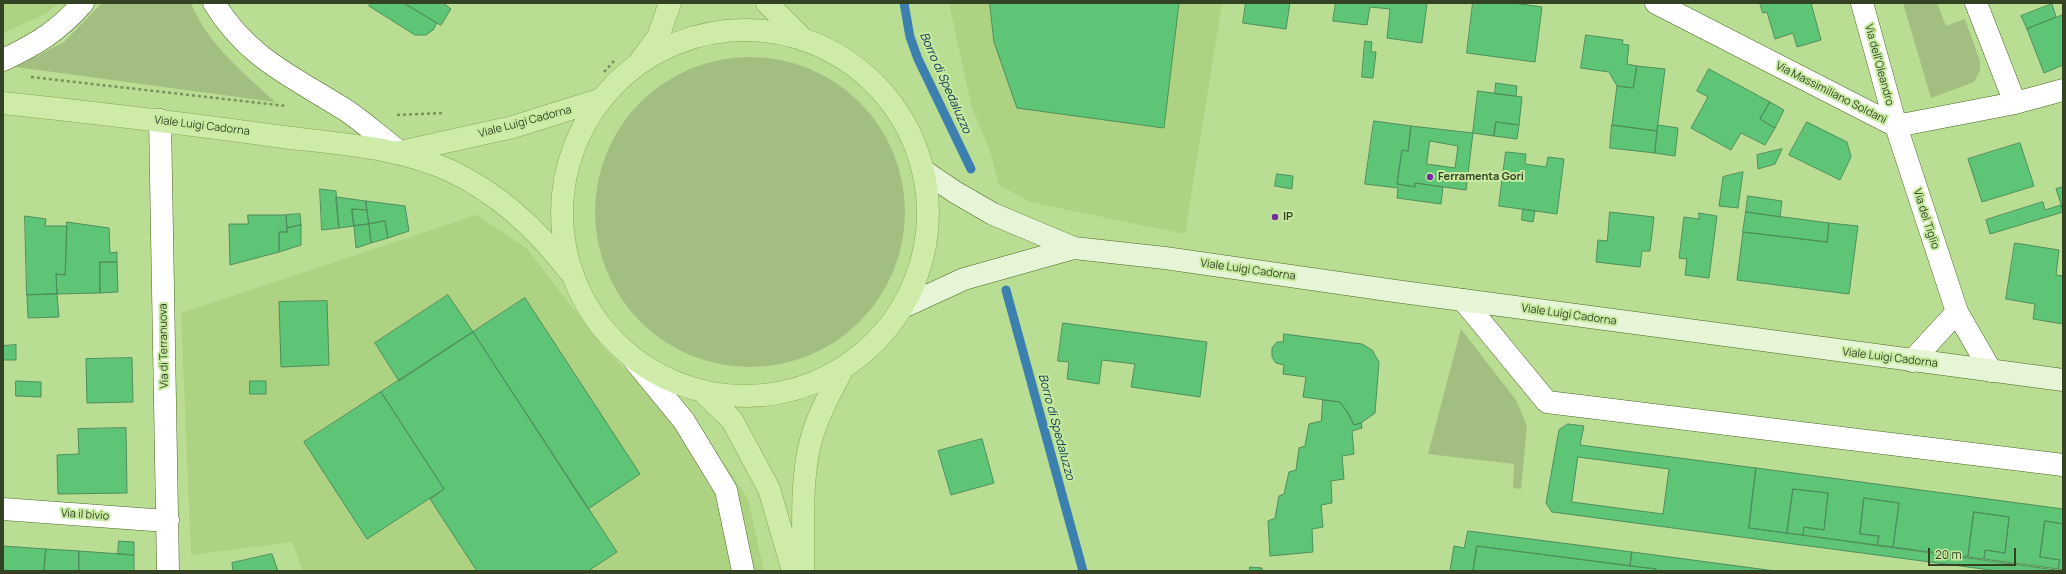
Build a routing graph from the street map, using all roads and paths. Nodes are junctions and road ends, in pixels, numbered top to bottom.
1 (83, 3) edge
2 (214, 3) edge
3 (670, 3) edge
4 (766, 3) edge
5 (1656, 3) edge
6 (1862, 3) edge
7 (1976, 3) edge
8 (803, 38) junction
9 (3, 60) edge
10 (628, 61) junction
11 (599, 77) dead end
12 (2063, 90) edge
13 (602, 99) junction
14 (3, 103) edge
15 (2015, 103) junction
16 (448, 113) dead end
17 (396, 115) dead end
18 (160, 120) junction
19 (1896, 126) junction
20 (400, 152) junction
21 (924, 171) junction
22 (1074, 248) junction
23 (572, 273) junction
24 (1463, 300) junction
25 (903, 307) junction
26 (1957, 312) junction
27 (634, 360) junction
28 (1912, 361) junction
29 (843, 368) junction
30 (1991, 370) junction
31 (2063, 380) edge
32 (703, 392) junction
33 (2063, 465) edge
34 (3, 509) edge
35 (168, 520) junction
36 (168, 571) edge
37 (743, 571) edge
38 (792, 571) edge
39 (803, 571) edge

1 - 9 street
2 - 20 street
3 - 10 main road
4 - 8 main road
5 - 19 street, Via Massimiliano Soldani
6 - 19 street, Via dell'Oleandro
7 - 15 street
8 - 10 main road
8 - 21 main road
10 - 11 path
10 - 13 main road
12 - 15 street, Via Massimiliano Soldani
13 - 20 main road, Viale Luigi Cadorna
13 - 23 main road
14 - 18 main road, Viale Luigi Cadorna
15 - 19 street, Via Massimiliano Soldani
16 - 17 path
18 - 20 main road, Viale Luigi Cadorna
18 - 35 street, Via di Terranuova
19 - 26 street, Via del Tiglio
20 - 23 main road, Viale Luigi Cadorna
21 - 22 street, Viale Luigi Cadorna
21 - 25 main road
22 - 24 street, Viale Luigi Cadorna
22 - 25 street, Viale Luigi Cadorna
23 - 27 main road
24 - 28 street, Viale Luigi Cadorna
24 - 33 street
25 - 29 main road
26 - 28 street
26 - 30 street, Via del Tiglio
27 - 32 main road
27 - 37 street
28 - 30 street, Viale Luigi Cadorna
29 - 32 main road
29 - 39 main road
30 - 31 street, Viale Luigi Cadorna
32 - 38 main road
34 - 35 street, Via il bivio
35 - 36 street, Via di Terranuova

